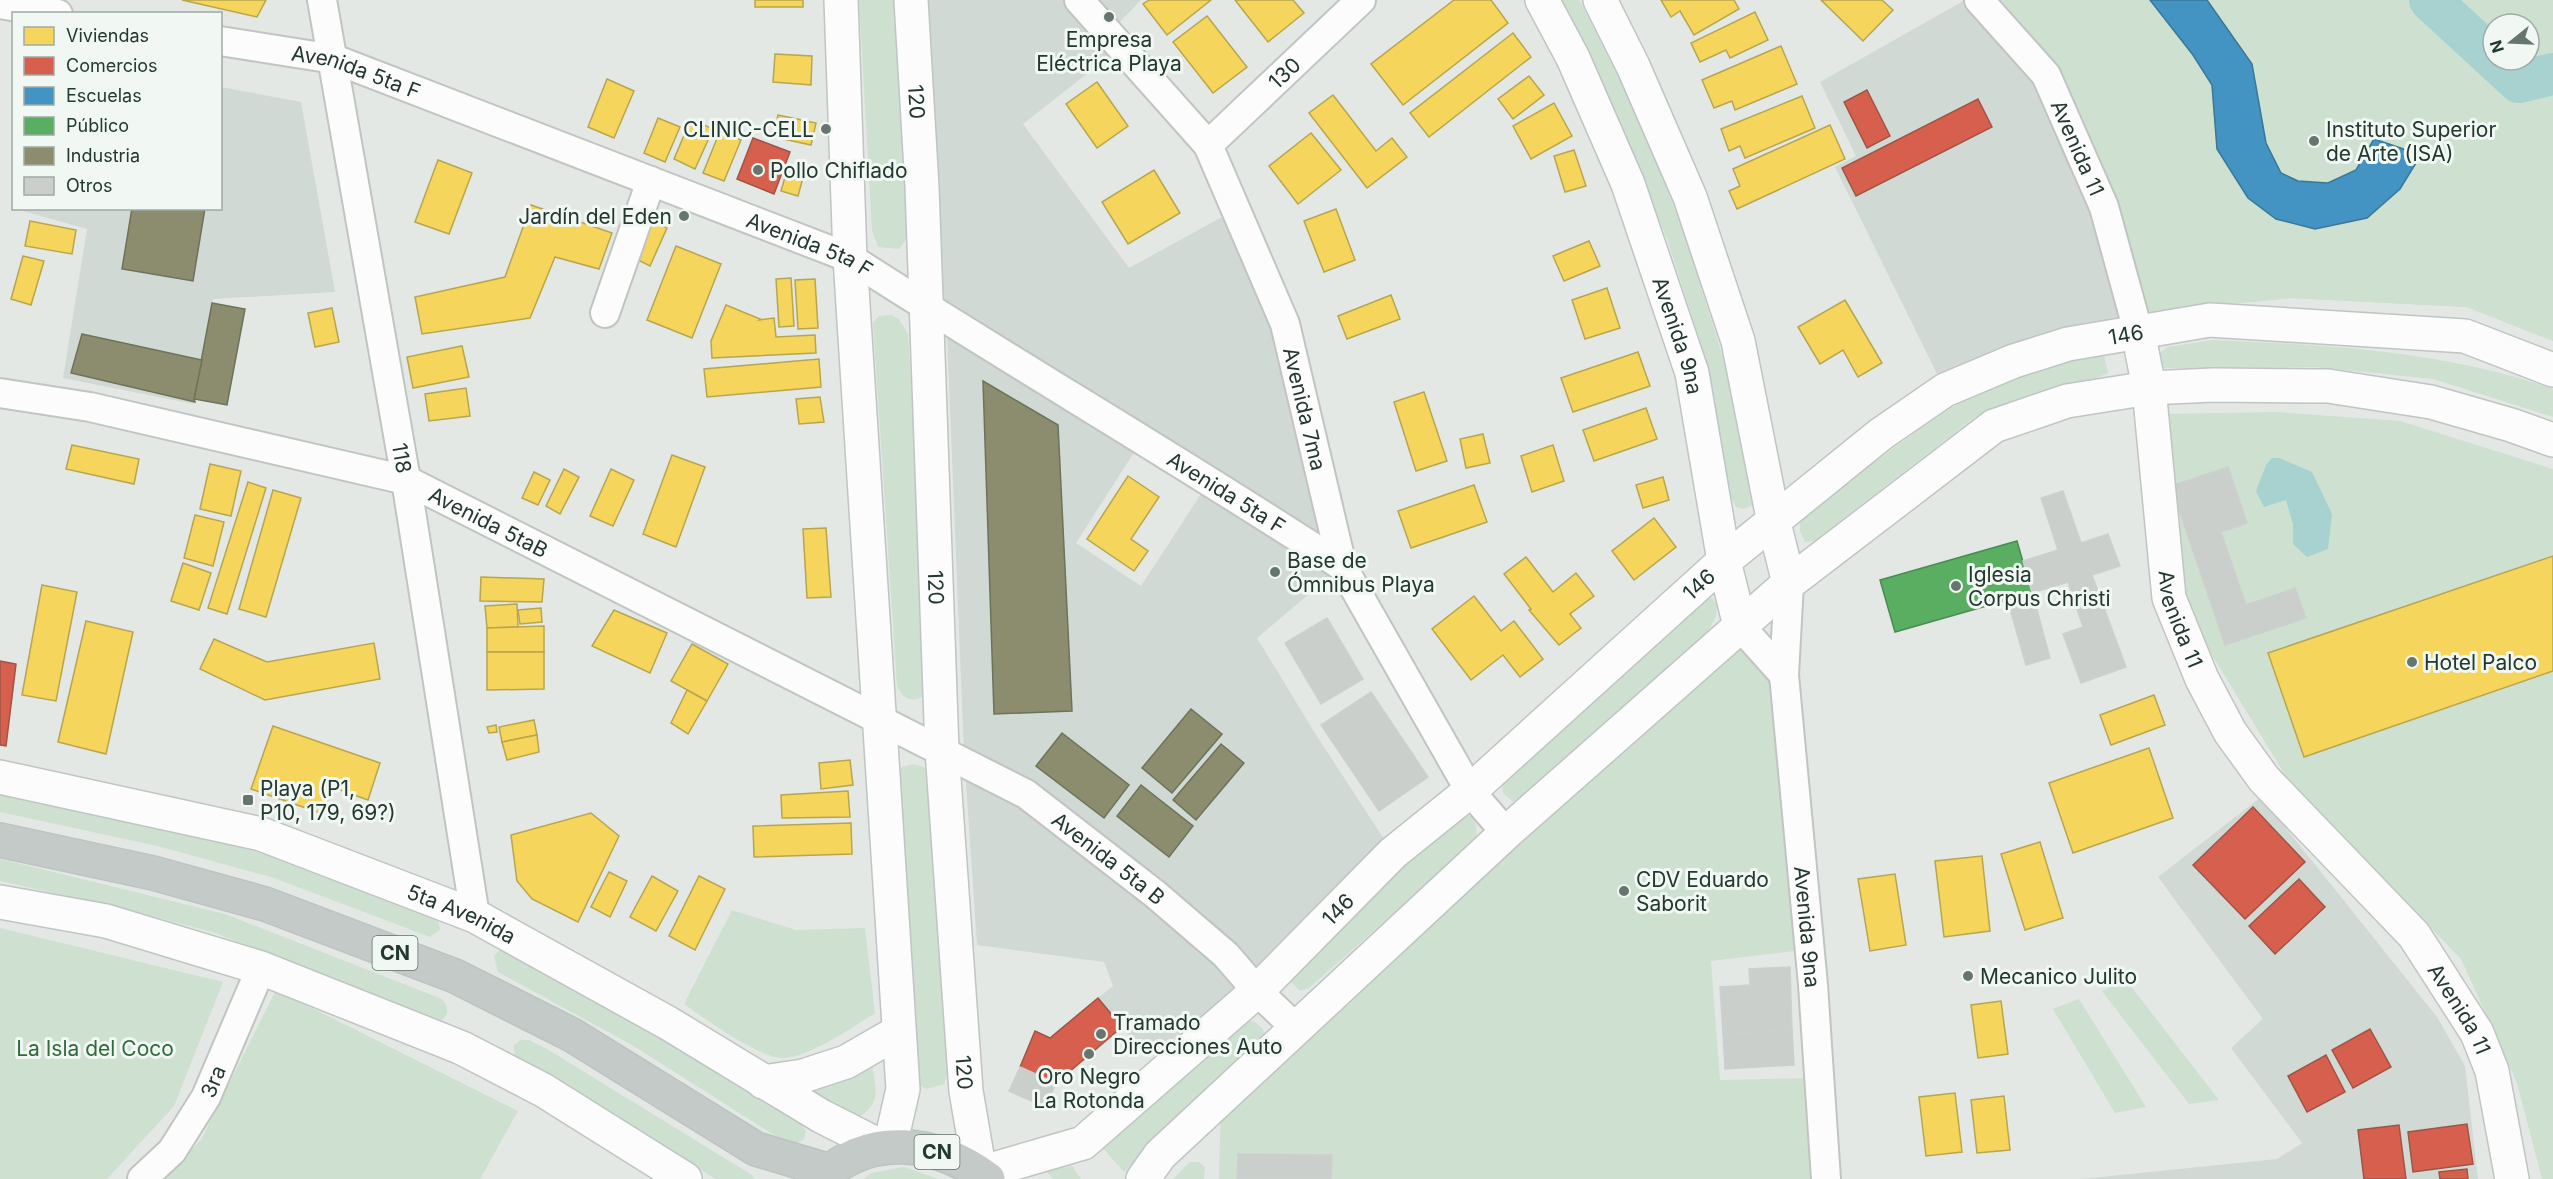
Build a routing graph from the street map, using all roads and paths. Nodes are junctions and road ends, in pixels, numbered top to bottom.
1 (322, 0) edge
2 (841, 0) edge
3 (911, 0) edge
4 (1079, 0) edge
5 (1361, 0) edge
6 (1542, 0) edge
7 (1600, 0) edge
8 (1979, 0) edge
9 (0, 4) edge
10 (46, 12) edge
11 (222, 40) edge
12 (334, 59) junction
13 (1208, 145) junction
14 (651, 181) junction
15 (850, 258) junction
16 (927, 308) junction
17 (605, 313) dead end
18 (2138, 331) junction
19 (2553, 370) edge
20 (2150, 388) junction
21 (0, 393) edge
22 (2553, 440) edge
23 (406, 480) junction
24 (1774, 523) junction
25 (1724, 561) junction
26 (1342, 566) junction
27 (1789, 583) junction
28 (1740, 626) junction
29 (1784, 675) junction
30 (880, 719) junction
31 (942, 750) junction
32 (0, 777) edge
33 (1470, 790) junction
34 (1506, 834) junction
35 (0, 840) edge
36 (0, 902) edge
37 (475, 916) junction
38 (261, 968) junction
39 (1257, 991) junction
40 (1297, 1029) junction
41 (898, 1032) junction
42 (762, 1082) junction
43 (886, 1147) junction
44 (756, 1149) junction
45 (826, 1175) edge
46 (984, 1176) edge
47 (142, 1179) edge
48 (685, 1179) edge
49 (774, 1179) edge
50 (1143, 1179) edge
51 (1826, 1179) edge
52 (2512, 1179) edge

1 - 12 street, 118
2 - 15 main road
3 - 16 main road, 120
4 - 13 street, Avenida 7ma
5 - 13 street, 130
6 - 25 main road, Avenida 9na
7 - 24 main road, Avenida 9na
8 - 18 street, Avenida 11
9 - 10 street
11 - 12 street, Avenida 5ta F
12 - 14 street, Avenida 5ta F
12 - 23 street, 118
13 - 26 street, Avenida 7ma
14 - 15 street, Avenida 5ta F
14 - 17 street
15 - 16 street, Avenida 5ta F
15 - 30 main road
16 - 26 street, Avenida 5ta F
16 - 31 main road, 120
18 - 19 main road, 146
18 - 20 main road, Avenida 11
18 - 24 main road, 146
20 - 22 main road
20 - 27 main road
20 - 52 main road, Avenida 11
21 - 23 street, Avenida 5taB
23 - 30 street, Avenida 5taB
23 - 37 street, 118
24 - 25 main road, 146
24 - 27 main road, Avenida 9na
25 - 28 main road, Avenida 9na
25 - 33 main road, 146
26 - 33 street, Avenida 7ma
27 - 28 main road
27 - 29 street, Avenida 9na
28 - 29 street, Avenida 9na
28 - 34 main road
29 - 51 street, Avenida 9na
30 - 31 street, Avenida 5taB
30 - 41 main road
31 - 39 street, Avenida 5ta B
31 - 46 main road, 120
32 - 37 main road, 5ta Avenida
33 - 34 street, Avenida 7ma
33 - 39 main road, 146
34 - 40 main road
35 - 44 highway, CN
36 - 38 main road
37 - 42 main road, 5ta Avenida
38 - 47 street, 3ra
38 - 48 main road
39 - 40 street, Avenida 5ta B
39 - 46 main road, 146
40 - 50 main road
41 - 42 main road
41 - 43 main road
42 - 43 main road, 5ta Avenida
43 - 45 highway, CN
43 - 46 highway, CN
44 - 45 highway, CN
44 - 49 highway, CN

